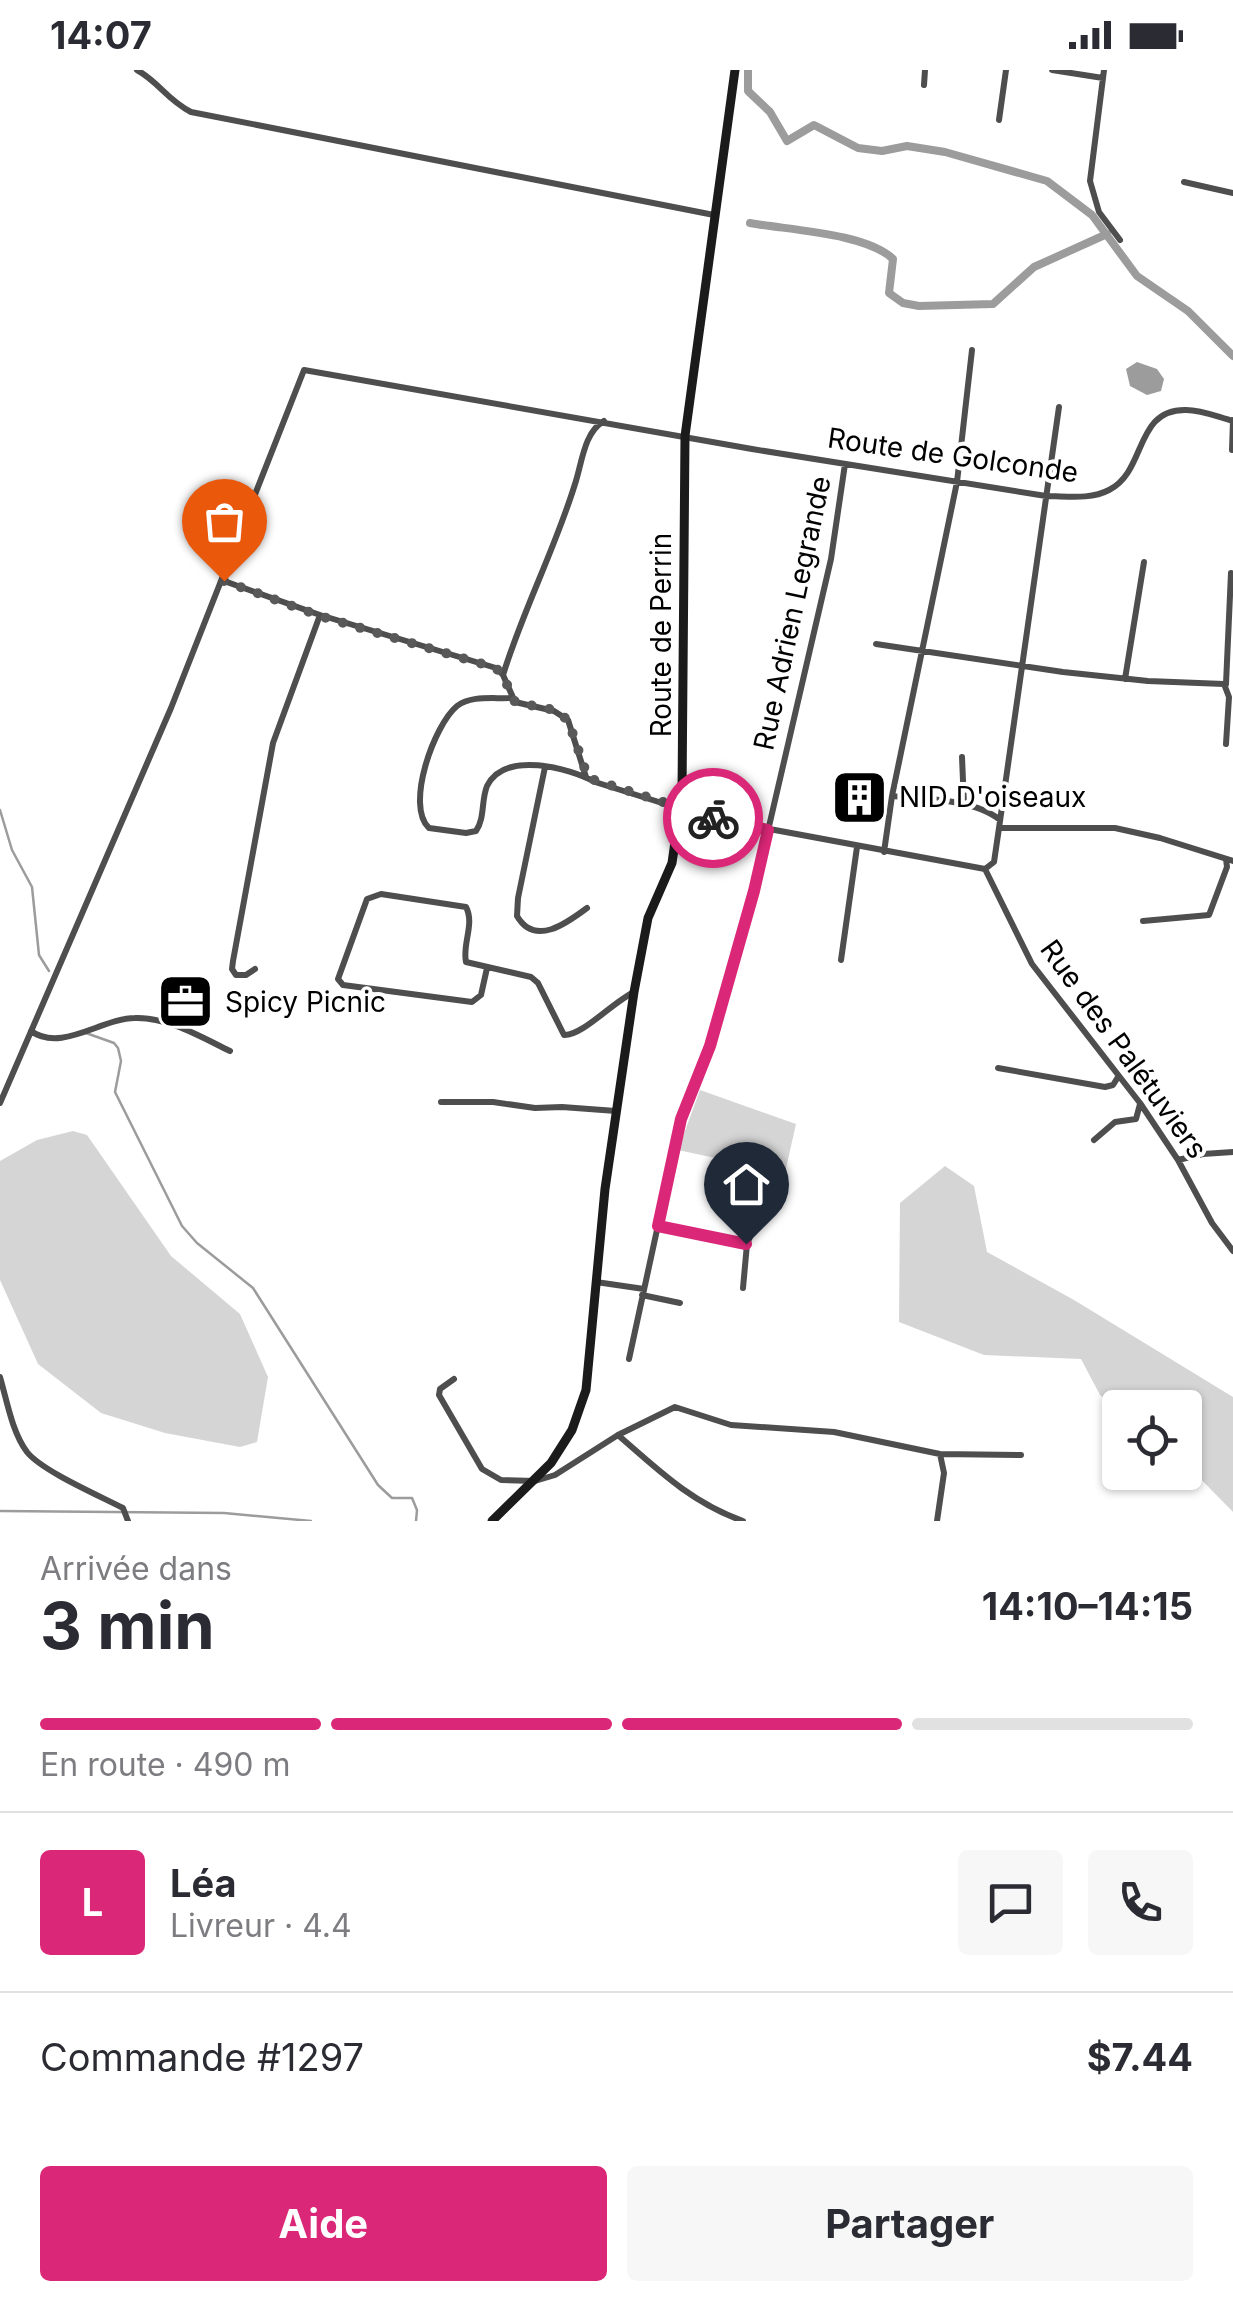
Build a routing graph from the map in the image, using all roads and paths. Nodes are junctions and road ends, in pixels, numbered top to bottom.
1 (137, 70) edge
2 (735, 70) edge
3 (925, 70) edge
4 (1006, 70) edge
5 (1052, 70) edge
6 (1104, 74) edge
7 (924, 85) dead end
8 (999, 120) dead end
9 (1184, 182) dead end
10 (1233, 193) edge
11 (714, 214) junction
12 (1120, 240) dead end
13 (972, 350) dead end
14 (1059, 406) dead end
15 (1233, 420) edge
16 (605, 421) junction
17 (684, 436) junction
18 (1232, 450) edge
19 (846, 464) junction
20 (957, 482) junction
21 (1046, 496) junction
22 (1144, 562) dead end
23 (1231, 573) edge
24 (224, 581) junction
25 (320, 616) junction
26 (876, 644) dead end
27 (924, 650) junction
28 (1024, 667) junction
29 (503, 676) junction
30 (1125, 679) junction
31 (1226, 684) junction
32 (511, 698) junction
33 (1226, 744) dead end
34 (962, 757) dead end
35 (545, 766) junction
36 (586, 777) junction
37 (892, 796) junction
38 (964, 806) junction
39 (681, 808) junction
40 (1000, 824) junction
41 (768, 830) junction
42 (857, 848) junction
43 (884, 852) junction
44 (1230, 860) edge
45 (985, 869) junction
46 (587, 908) dead end
47 (1143, 920) dead end
48 (841, 960) dead end
49 (487, 968) junction
50 (256, 970) dead end
51 (634, 992) junction
52 (32, 1031) junction
53 (230, 1051) dead end
54 (998, 1068) dead end
55 (1118, 1077) junction
56 (441, 1102) dead end
57 (0, 1103) edge
58 (1140, 1103) junction
59 (618, 1111) junction
60 (1094, 1140) dead end
61 (1233, 1152) edge
62 (1178, 1160) junction
63 (759, 1215) dead end
64 (658, 1226) junction
65 (746, 1244) junction
66 (1233, 1250) edge
67 (596, 1282) junction
68 (742, 1288) dead end
69 (643, 1292) junction
70 (680, 1303) dead end
71 (629, 1359) dead end
72 (0, 1377) edge
73 (454, 1379) dead end
74 (618, 1435) junction
75 (940, 1454) junction
76 (1022, 1454) dead end
77 (535, 1481) junction
78 (128, 1516) edge
79 (492, 1521) edge
80 (743, 1521) edge
81 (937, 1521) edge

1 - 11 street
2 - 11 main road, Route de Perrin
3 - 7 street
4 - 8 street
5 - 6 street
6 - 12 street
9 - 10 street
11 - 17 main road, Route de Perrin
13 - 20 street
14 - 21 street
15 - 18 street
15 - 21 street, Route de Golconde
16 - 17 street, Route de Golconde
16 - 24 street, Route de Golconde
16 - 29 street
17 - 19 street, Route de Golconde
17 - 39 main road, Route de Perrin
19 - 20 street, Route de Golconde
19 - 41 street, Rue Adrien Legrande
20 - 21 street, Route de Golconde
20 - 27 street
21 - 28 street
22 - 30 street
23 - 31 street
24 - 25 street
24 - 52 street
25 - 29 street
25 - 50 street
26 - 27 street
27 - 28 street
27 - 37 street
28 - 30 street
28 - 40 street
29 - 32 street
30 - 31 street
31 - 33 street
32 - 35 street
32 - 36 street
34 - 38 street
35 - 36 street
35 - 46 street
36 - 39 street
37 - 38 street
37 - 43 street
38 - 40 street
39 - 41 street
39 - 51 main road, Route de Perrin
40 - 44 street
40 - 45 street
41 - 42 street
41 - 64 street, Rue Adrien Legrande
42 - 43 street
42 - 48 street
43 - 45 street
44 - 47 street
45 - 55 street, Rue des Palétuviers
49 - 49 street
49 - 51 street
51 - 59 main road, Route de Perrin
52 - 53 street
52 - 57 street
54 - 55 street
55 - 58 street, Rue des Palétuviers
56 - 59 street
58 - 60 street
58 - 62 street, Rue des Palétuviers
59 - 67 main road, Route de Perrin
61 - 62 street
62 - 66 street, Rue des Palétuviers
63 - 65 street
64 - 65 street
64 - 69 street, Rue Adrien Legrande
65 - 68 street
67 - 69 street
67 - 77 main road, Route de Perrin
69 - 70 street
69 - 71 street, Rue Adrien Legrande
72 - 78 street
73 - 77 street
74 - 75 street
74 - 77 street
74 - 80 street
75 - 76 street
75 - 81 street
77 - 79 main road, Route de Perrin

